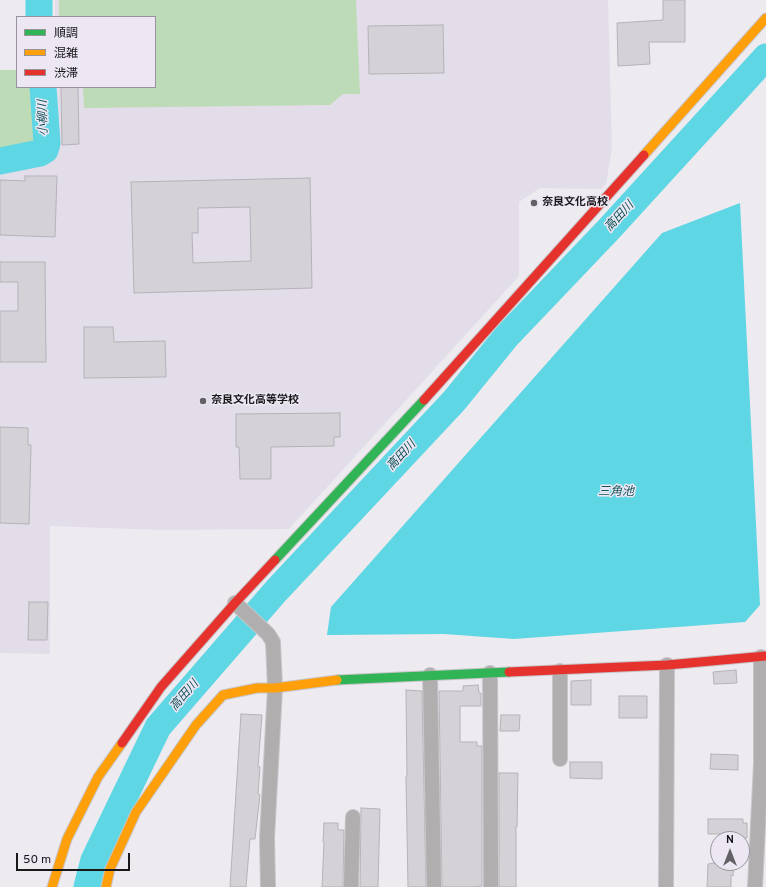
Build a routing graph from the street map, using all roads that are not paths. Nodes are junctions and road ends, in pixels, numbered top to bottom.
1 (766, 18) edge
2 (239, 607) junction
3 (764, 657) edge
4 (667, 665) junction
5 (560, 671) junction
6 (490, 673) junction
7 (430, 675) junction
8 (275, 688) junction
9 (560, 759) dead end
10 (353, 817) dead end
11 (761, 865) edge
12 (52, 887) edge
13 (106, 887) edge
14 (268, 887) edge
15 (351, 887) edge
16 (434, 887) edge
17 (491, 887) edge
18 (666, 887) edge
19 (756, 887) edge

1 - 2 street
2 - 8 street
2 - 12 street
3 - 4 street
3 - 11 street
4 - 5 street
4 - 18 street
5 - 6 street
5 - 9 street
6 - 7 street
6 - 17 street
7 - 8 street
7 - 16 street
8 - 13 street
8 - 14 street
10 - 15 street
11 - 19 street

